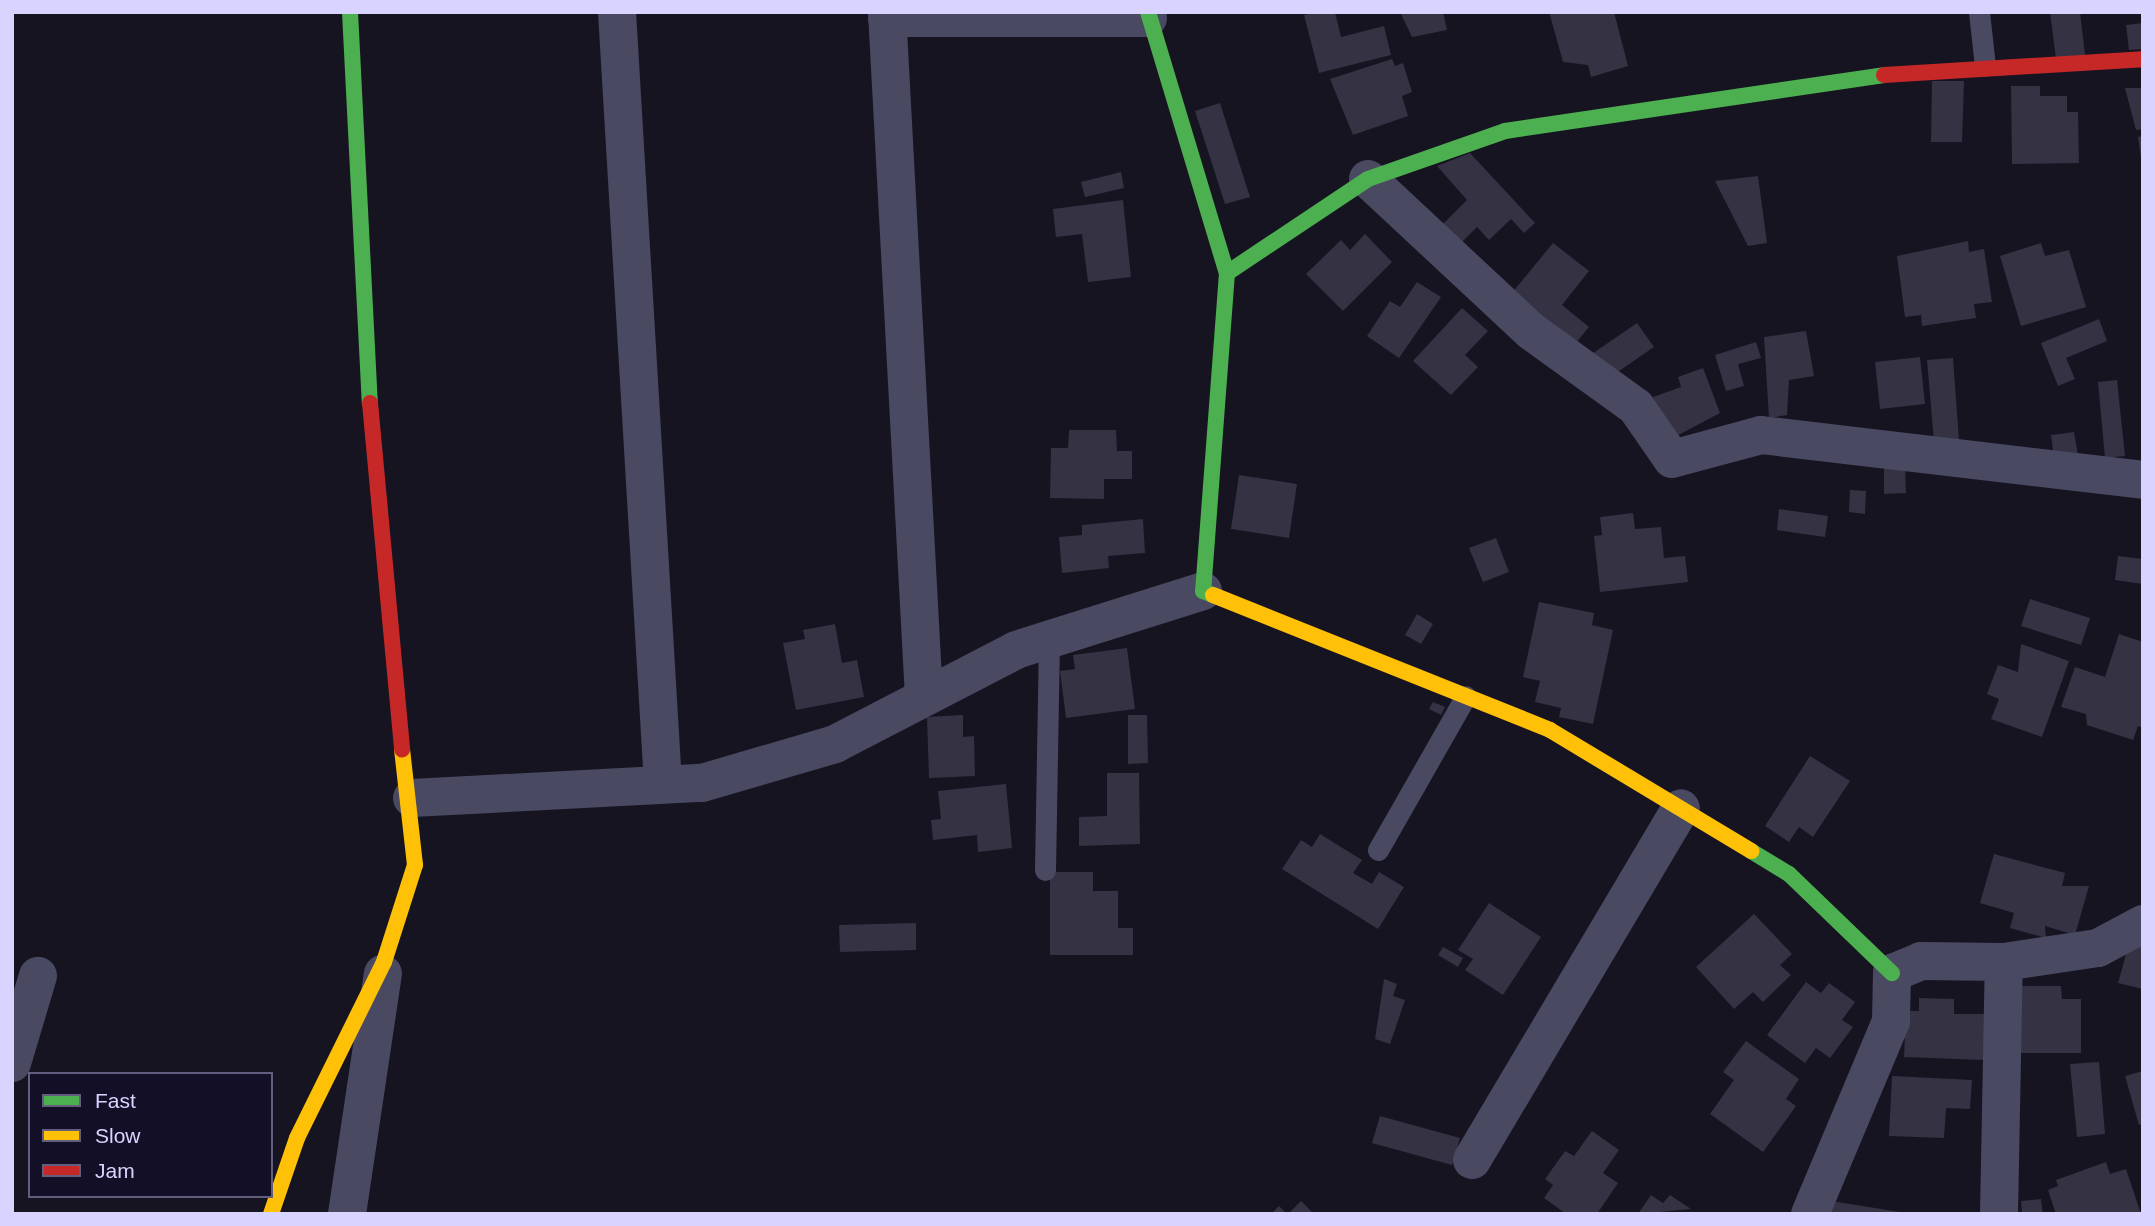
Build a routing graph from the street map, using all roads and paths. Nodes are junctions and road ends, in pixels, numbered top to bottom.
1 (350, 12) edge
2 (617, 12) edge
3 (1979, 12) edge
4 (887, 15) edge
5 (1148, 15) edge
6 (2143, 60) edge
7 (1985, 66) junction
8 (1368, 179) junction
9 (1227, 274) junction
10 (2143, 480) edge
11 (1203, 591) junction
12 (1049, 639) junction
13 (1466, 696) junction
14 (925, 697) junction
15 (663, 785) junction
16 (412, 798) junction
17 (1681, 808) junction
18 (1378, 850) dead end
19 (1045, 870) dead end
20 (2143, 924) edge
21 (384, 962) junction
22 (2004, 962) junction
23 (1892, 973) junction
24 (38, 976) dead end
25 (12, 1063) edge
26 (1472, 1160) dead end
27 (271, 1214) edge
28 (346, 1214) edge
29 (1810, 1214) edge
30 (1999, 1214) edge

1 - 16 street
2 - 15 street
3 - 7 lane
4 - 5 street
4 - 14 street
5 - 9 street
6 - 7 street
7 - 8 street
8 - 9 street
8 - 10 street
9 - 11 street
11 - 12 street
11 - 13 street
12 - 14 street
12 - 19 lane
13 - 17 street
13 - 18 lane
14 - 15 street
15 - 16 street
16 - 21 street
17 - 23 street
17 - 26 street
20 - 22 street
21 - 27 street
21 - 28 street
22 - 23 street
22 - 30 street
23 - 29 street
24 - 25 street

